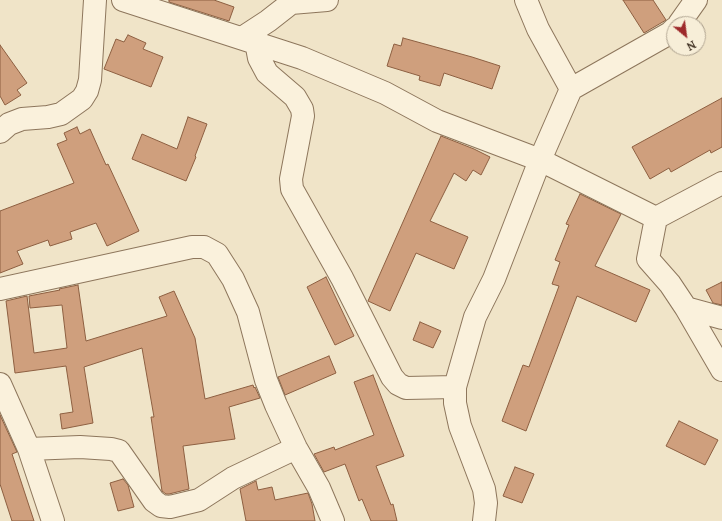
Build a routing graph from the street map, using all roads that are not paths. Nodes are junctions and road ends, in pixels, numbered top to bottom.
1 (96, 0) edge
2 (124, 0) edge
3 (327, 0) edge
4 (526, 0) edge
5 (696, 0) edge
6 (291, 2) edge
7 (685, 16) edge
8 (666, 35) edge
9 (249, 40) junction
10 (571, 89) junction
11 (0, 132) edge
12 (540, 160) junction
13 (722, 182) edge
14 (656, 218) junction
15 (0, 289) edge
16 (686, 308) junction
17 (722, 318) edge
18 (722, 370) edge
19 (0, 384) edge
20 (454, 388) junction
21 (296, 448) junction
22 (29, 449) junction
23 (53, 521) edge
24 (333, 521) edge
25 (484, 521) edge

1 - 11 street
2 - 9 street
3 - 6 street
4 - 10 street
5 - 7 street
6 - 9 street
8 - 10 street
9 - 12 street
9 - 20 street
10 - 12 street
12 - 14 street
12 - 20 street
13 - 14 street
14 - 16 street
15 - 21 street
16 - 17 street
16 - 18 street
19 - 22 street
20 - 25 street
21 - 22 street
21 - 24 street
22 - 23 street

